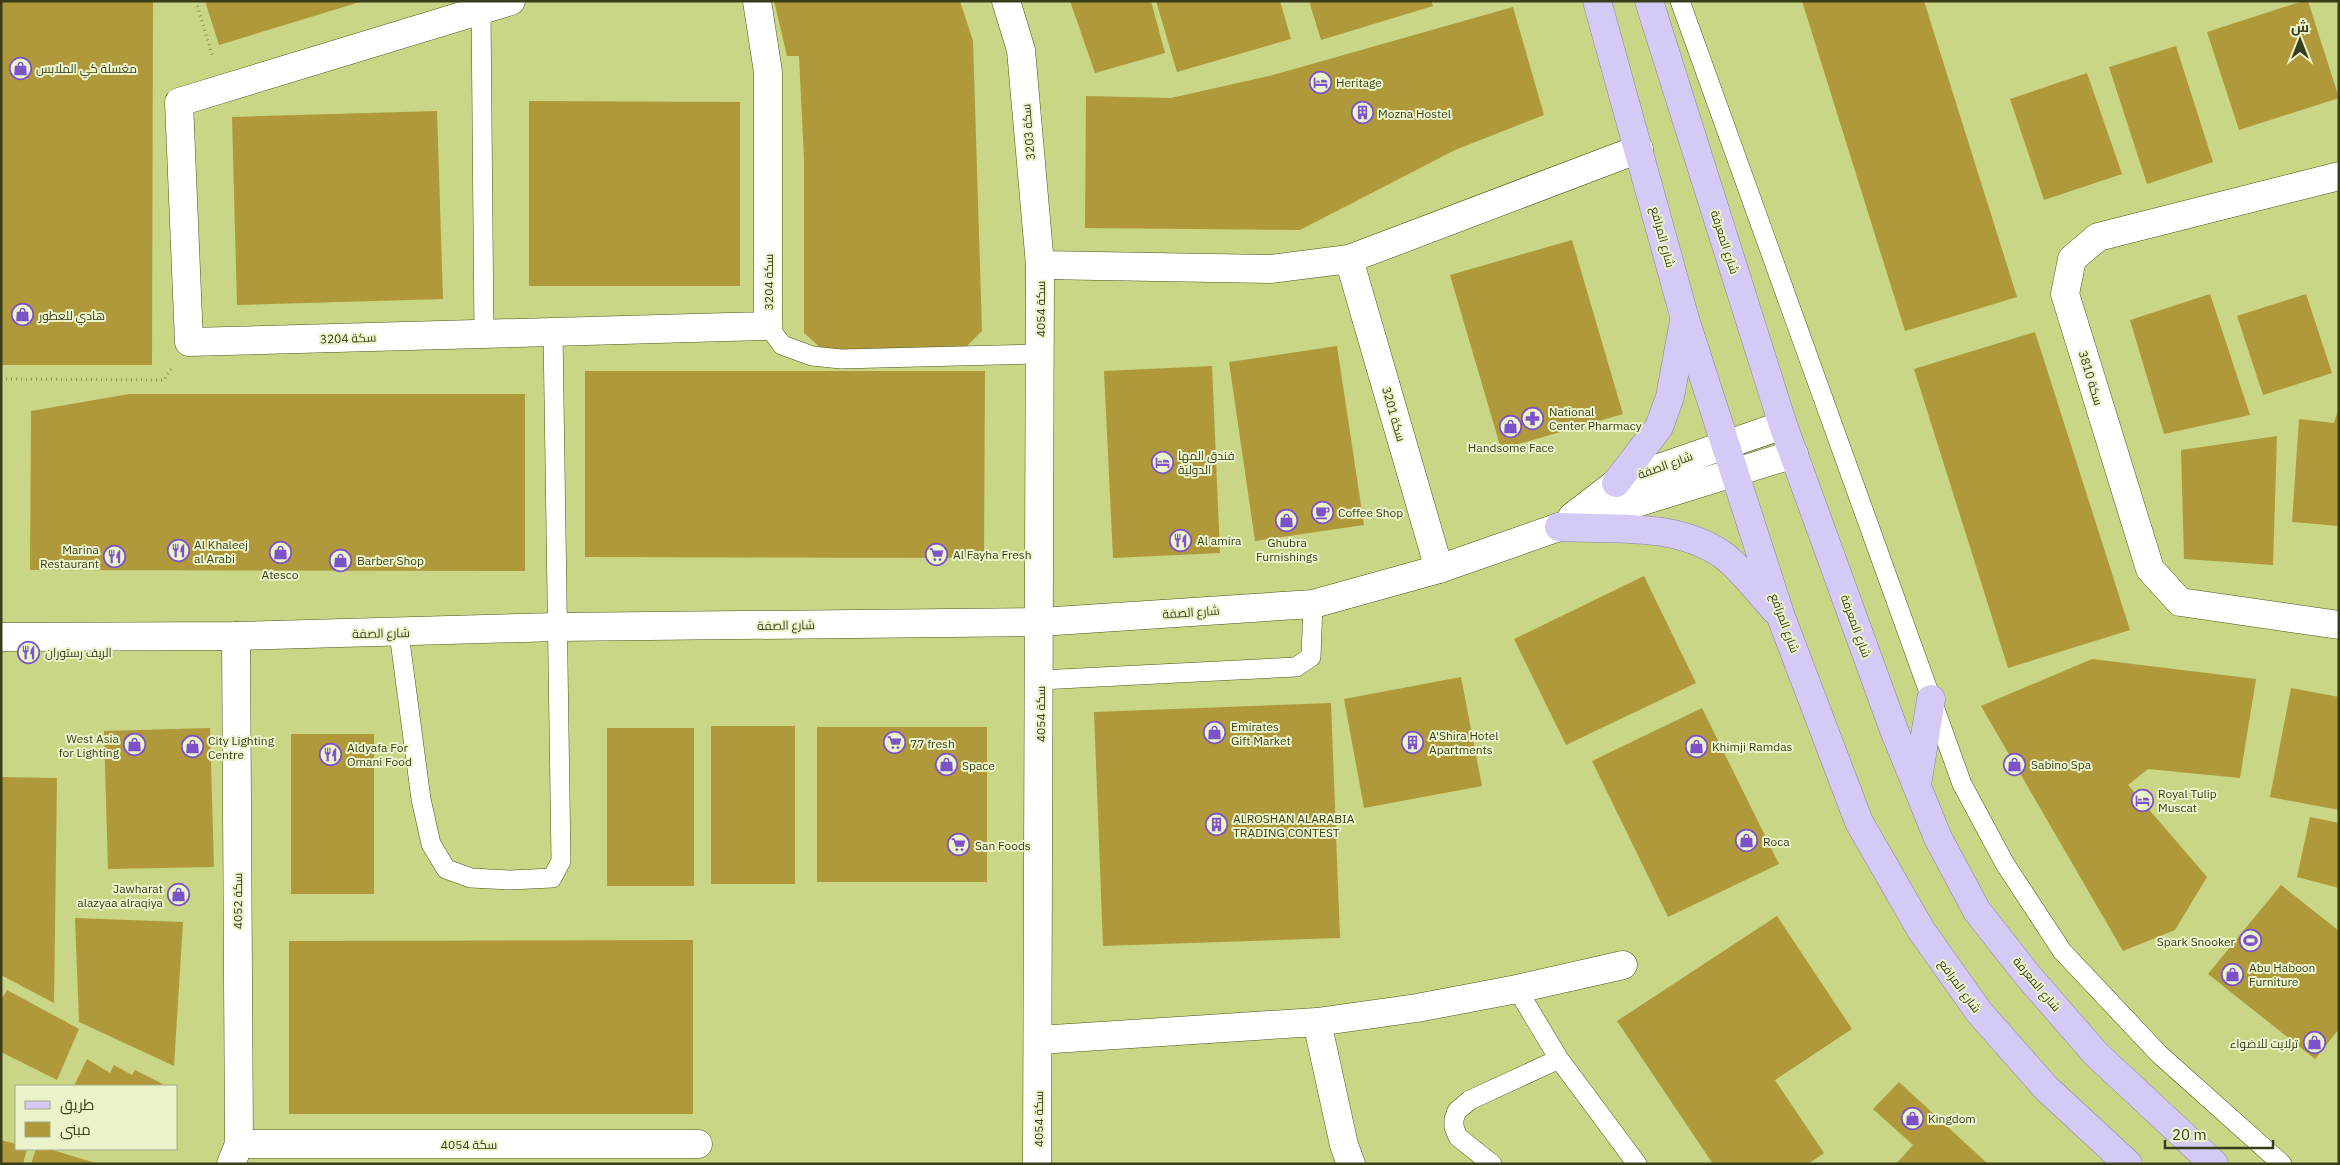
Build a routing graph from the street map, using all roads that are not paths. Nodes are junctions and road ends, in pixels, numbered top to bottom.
1 (511, 1) edge
2 (757, 1) edge
3 (1006, 1) edge
4 (1597, 1) edge
5 (1649, 1) edge
6 (1680, 1) edge
7 (481, 10) junction
8 (1639, 149) junction
9 (2339, 176) edge
10 (1349, 259) junction
11 (1040, 265) junction
12 (1685, 319) junction
13 (768, 326) junction
14 (553, 332) junction
15 (484, 334) junction
16 (1040, 354) junction
17 (1783, 425) junction
18 (1726, 444) junction
19 (1794, 454) junction
20 (1735, 473) junction
21 (1616, 483) junction
22 (1559, 527) junction
23 (1439, 569) junction
24 (1314, 604) junction
25 (1782, 617) junction
26 (1040, 622) junction
27 (2339, 626) edge
28 (558, 627) junction
29 (399, 633) junction
30 (236, 636) junction
31 (1, 638) edge
32 (1040, 680) junction
33 (1931, 699) junction
34 (1917, 785) junction
35 (1623, 965) dead end
36 (1517, 989) junction
37 (1317, 1022) junction
38 (1038, 1040) junction
39 (1559, 1059) junction
40 (698, 1144) dead end
41 (235, 1154) edge
42 (1037, 1164) edge
43 (1351, 1164) edge
44 (1492, 1164) edge
45 (1637, 1164) edge
46 (2128, 1164) edge
47 (2214, 1164) edge
48 (2282, 1164) edge

1 - 7 street
2 - 13 street, سكة 3204
3 - 11 street, سكة 3203
4 - 8 main road, شارع المرافع
5 - 17 main road, شارع المعرفة
6 - 33 lane
7 - 15 lane
7 - 15 street, سكة 3204
8 - 10 street
8 - 12 main road, شارع المرافع
9 - 27 street, سكة 3810
10 - 11 street
10 - 23 street, سكة 3201
11 - 16 street, سكة 4054
12 - 18 main road, شارع المرافع
12 - 21 main road
13 - 14 street, سكة 3204
13 - 16 lane
14 - 15 street, سكة 3204
14 - 28 lane
16 - 26 street, سكة 4054
17 - 18 street, شارع الصفة
17 - 19 main road, شارع المعرفة
18 - 20 main road, شارع المرافع
18 - 21 street, شارع الصفة
19 - 20 street, شارع الصفة
19 - 34 main road, شارع المعرفة
20 - 22 street, شارع الصفة
20 - 25 main road, شارع المرافع
21 - 22 street, شارع الصفة
22 - 23 street, شارع الصفة
22 - 25 main road
23 - 24 street, شارع الصفة
24 - 26 street, شارع الصفة
24 - 32 lane
25 - 46 main road, شارع المرافع
26 - 28 street, شارع الصفة
26 - 32 street, سكة 4054
28 - 29 street, شارع الصفة
28 - 29 lane
29 - 30 street, شارع الصفة
30 - 31 street, شارع الصفة
30 - 41 street, سكة 4052
32 - 38 street, سكة 4054
33 - 34 main road
33 - 48 lane
34 - 47 main road, شارع المعرفة
35 - 36 street
36 - 37 street
36 - 39 lane
37 - 38 street
37 - 43 street
38 - 42 street, سكة 4054
39 - 44 lane
39 - 45 lane
40 - 41 street, سكة 4054

